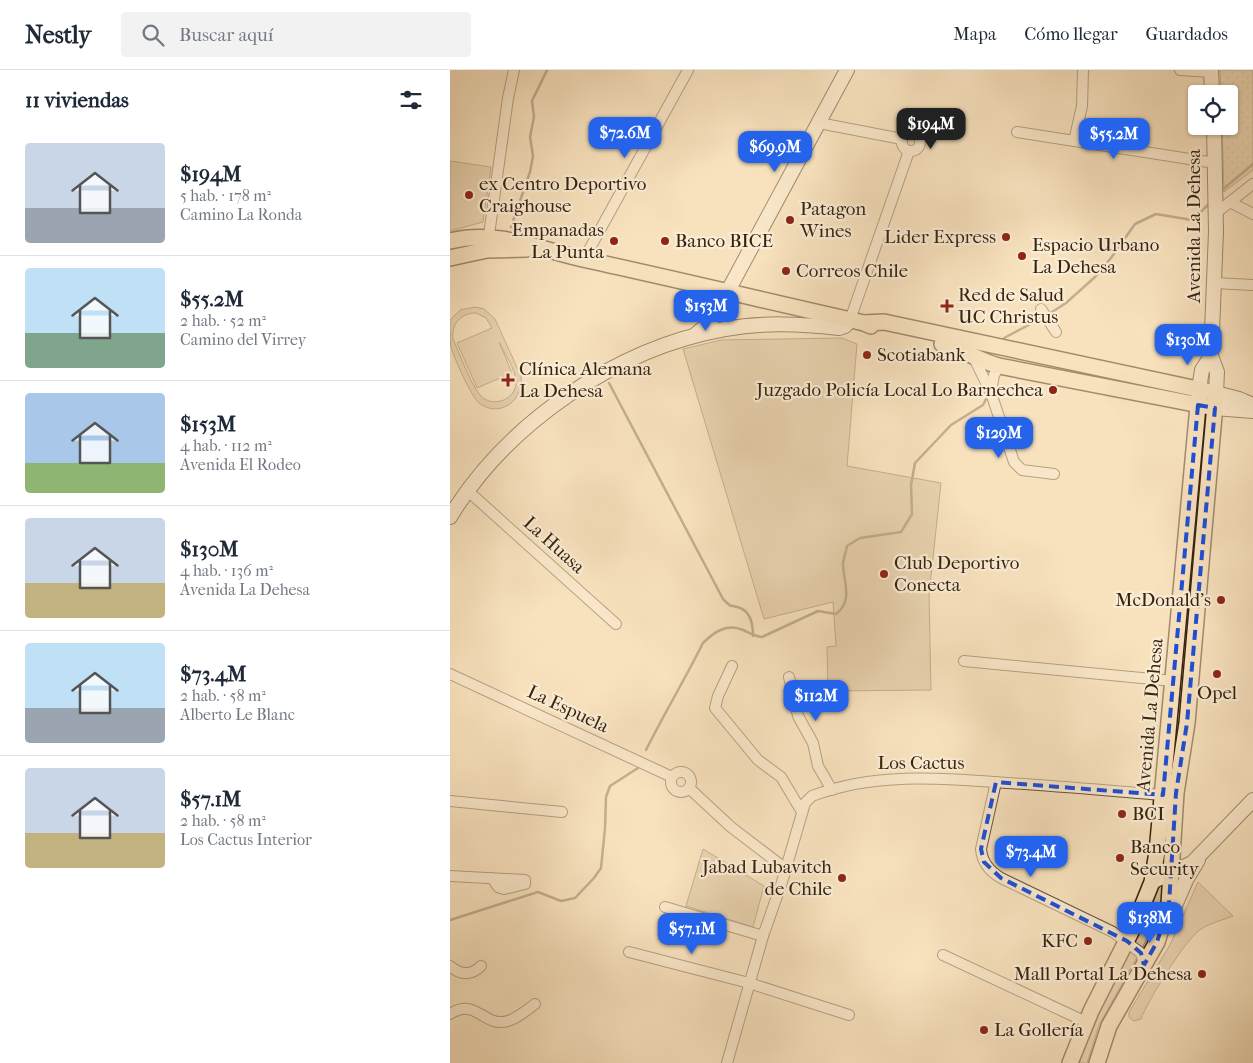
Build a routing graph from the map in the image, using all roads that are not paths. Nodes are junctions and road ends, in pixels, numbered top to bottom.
1 (514, 70) edge
2 (688, 70) edge
3 (1084, 70) edge
4 (1180, 70) edge
5 (844, 71) edge
6 (1211, 71) edge
7 (1212, 85) edge
8 (819, 123) junction
9 (1017, 132) dead end
10 (1214, 135) edge
11 (902, 139) junction
12 (1074, 141) junction
13 (909, 152) junction
14 (1215, 164) junction
15 (1253, 184) edge
16 (1230, 202) junction
17 (1216, 213) junction
18 (1253, 214) edge
19 (450, 241) edge
20 (488, 243) junction
21 (450, 258) edge
22 (584, 259) junction
23 (1214, 283) junction
24 (1253, 285) edge
25 (728, 291) junction
26 (1044, 313) dead end
27 (715, 314) junction
28 (857, 321) junction
29 (727, 329) junction
30 (1056, 332) dead end
31 (694, 336) junction
32 (973, 356) junction
33 (1212, 356) junction
34 (1000, 366) junction
35 (1122, 373) junction
36 (1114, 389) junction
37 (1200, 389) junction
38 (991, 393) junction
39 (1216, 393) junction
40 (1253, 404) edge
41 (1198, 405) junction
42 (1215, 408) junction
43 (1253, 411) edge
44 (1054, 474) dead end
45 (468, 491) junction
46 (450, 517) edge
47 (616, 624) dead end
48 (964, 661) dead end
49 (732, 666) dead end
50 (450, 674) edge
51 (788, 677) dead end
52 (1173, 681) junction
53 (996, 782) junction
54 (832, 790) junction
55 (1163, 796) junction
56 (1253, 800) edge
57 (450, 801) edge
58 (562, 812) dead end
59 (802, 812) junction
60 (1201, 856) junction
61 (786, 869) junction
62 (1172, 873) junction
63 (450, 876) edge
64 (492, 878) dead end
65 (1152, 882) junction
66 (665, 907) dead end
67 (763, 936) junction
68 (1127, 942) junction
69 (1158, 942) junction
70 (629, 952) dead end
71 (943, 955) dead end
72 (1144, 965) junction
73 (450, 966) edge
74 (480, 966) dead end
75 (749, 983) junction
76 (534, 1004) dead end
77 (450, 1014) edge
78 (849, 1016) dead end
79 (1086, 1022) junction
80 (727, 1063) edge
81 (1070, 1063) edge
82 (1097, 1063) edge

1 - 20 street
2 - 22 street
3 - 12 street
4 - 6 street
5 - 8 main road
6 - 7 main road
8 - 11 street
8 - 25 main road
9 - 12 street
10 - 14 main road, Avenida La Dehesa
11 - 13 street
11 - 13 street
12 - 14 street
13 - 28 street
14 - 17 main road, Avenida La Dehesa
15 - 16 street
16 - 17 street
16 - 18 street
17 - 23 main road, Avenida La Dehesa
19 - 20 main road
20 - 21 main road
20 - 22 main road
22 - 25 main road
23 - 24 street
23 - 33 main road, Avenida La Dehesa
25 - 27 main road
25 - 28 main road
26 - 30 street
27 - 29 main road
27 - 31 main road
28 - 29 main road
28 - 32 main road
28 - 35 main road
29 - 31 main road
31 - 45 main road
32 - 34 main road
32 - 38 street
33 - 37 main road, Avenida La Dehesa
33 - 39 main road, Avenida La Dehesa
34 - 36 main road
34 - 38 street
35 - 36 main road
35 - 37 main road
36 - 41 main road
37 - 39 main road
37 - 41 main road, Avenida La Dehesa
38 - 44 street
39 - 40 main road
39 - 42 main road, Avenida La Dehesa
41 - 42 main road
41 - 52 main road, Avenida La Dehesa
42 - 43 main road
42 - 62 main road, Avenida La Dehesa
45 - 46 main road
45 - 47 street, La Huasa
48 - 52 street
49 - 59 street
50 - 61 street, La Espuela
51 - 54 street
52 - 55 main road, Avenida La Dehesa
53 - 54 street, Los Cactus
53 - 55 street, Los Cactus
53 - 68 street
54 - 59 street, Los Cactus
55 - 65 main road, Avenida La Dehesa
56 - 60 main road
57 - 58 street
59 - 61 street, Los Cactus
60 - 62 main road
60 - 69 main road
61 - 67 street, Los Cactus
62 - 65 main road
62 - 69 main road, Avenida La Dehesa
63 - 64 street
65 - 68 main road, Avenida La Dehesa
66 - 67 street
67 - 75 street, Los Cactus
68 - 72 street
68 - 79 main road, Avenida La Dehesa
69 - 72 main road, Avenida La Dehesa
70 - 75 street
71 - 79 street
72 - 82 main road, Avenida La Dehesa
73 - 74 street
75 - 78 street
75 - 80 street, Los Cactus
76 - 77 street
79 - 81 main road, Avenida La Dehesa

